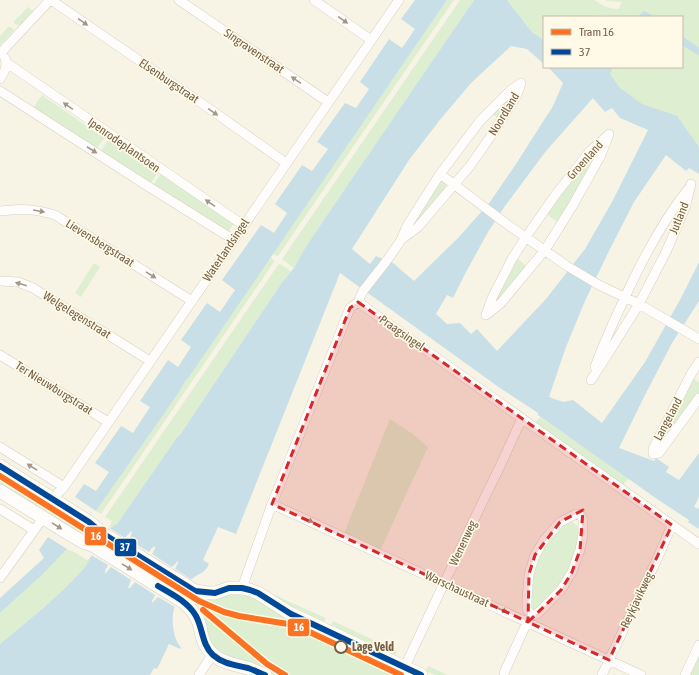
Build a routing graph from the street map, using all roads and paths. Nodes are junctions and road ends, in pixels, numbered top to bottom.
1 (50, 0) edge
2 (179, 0) edge
3 (314, 0) edge
4 (399, 0) edge
5 (371, 40) junction
6 (0, 54) edge
7 (7, 63) junction
8 (0, 79) edge
9 (0, 91) edge
10 (328, 102) junction
11 (286, 163) junction
12 (440, 174) junction
13 (454, 184) junction
14 (0, 211) edge
15 (243, 225) junction
16 (526, 237) junction
17 (234, 240) junction
18 (401, 240) junction
19 (545, 250) junction
20 (0, 282) edge
21 (625, 297) junction
22 (192, 301) junction
23 (358, 302) junction
24 (639, 304) junction
25 (699, 339) edge
26 (0, 355) edge
27 (150, 361) junction
28 (699, 362) edge
29 (699, 398) edge
30 (522, 418) junction
31 (108, 422) junction
32 (0, 447) edge
33 (0, 466) edge
34 (64, 487) junction
35 (0, 491) edge
36 (54, 500) junction
37 (272, 504) junction
38 (0, 509) edge
39 (43, 518) junction
40 (672, 525) junction
41 (34, 530) junction
42 (699, 544) edge
43 (0, 578) edge
44 (444, 583) junction
45 (242, 588) junction
46 (529, 618) junction
47 (699, 645) edge
48 (212, 655) junction
49 (609, 660) junction
50 (403, 671) edge
51 (504, 673) dead end
52 (199, 675) edge
53 (265, 675) edge
54 (421, 675) edge
55 (602, 675) edge
56 (641, 675) edge
57 (685, 675) edge

1 - 6 street
1 -> 11 street, Elsenburgstraat
10 -> 2 street, Singravenstraat
3 -> 5 street
4 - 5 street, Waterlandsingel
5 - 10 street, Waterlandsingel
6 - 7 street, Ipenrodeplantsoen
7 - 8 street
15 -> 7 street, Ipenrodeplantsoen
9 -> 17 street, Ipenrodeplantsoen
10 - 11 street, Waterlandsingel
11 - 15 street, Waterlandsingel
12 - 13 street
12 - 13 street, Noordland
12 - 18 street, Noordland
13 - 16 street
13 - 18 street, Noordland
14 -> 22 street, Lievensbergstraat
15 - 17 street, Waterlandsingel
16 - 19 street
16 - 19 street, Groenland
16 - 19 street, Groenland
17 - 22 street, Waterlandsingel
18 - 23 street, Noordland
19 - 21 street
27 -> 20 street, Welgelegenstraat
21 - 24 street
21 - 24 street, Jutland
21 - 24 street, Jutland
22 - 27 street, Waterlandsingel
23 - 30 street, Praagsingel
23 - 37 street
24 - 25 street
26 - 31 street, Ter Nieuwburgstraat
27 - 31 street, Waterlandsingel
28 - 29 street, Langeland
30 - 40 street, Praagsingel
30 - 44 street, Wenenweg
31 - 34 street, Waterlandsingel
34 -> 32 street
33 - 36 street
34 - 36 street, Waterlandsingel
35 - 39 street
36 - 45 street
37 -> 44 street, Warschaustraat
37 - 45 street
38 - 41 street
39 - 41 street
39 -> 48 street
40 - 42 street, Praagsingel
40 - 49 street, Reykjavikweg
41 - 43 street
44 -> 46 street, Warschaustraat
44 - 50 street, Wenenweg
45 - 50 street
46 - 46 street
46 - 49 street, Warschaustraat
46 - 51 street
47 - 57 street
48 - 52 street
48 - 53 street
49 - 55 street, Reykjavikweg
49 - 56 street, Warschaustraat
50 - 54 street

